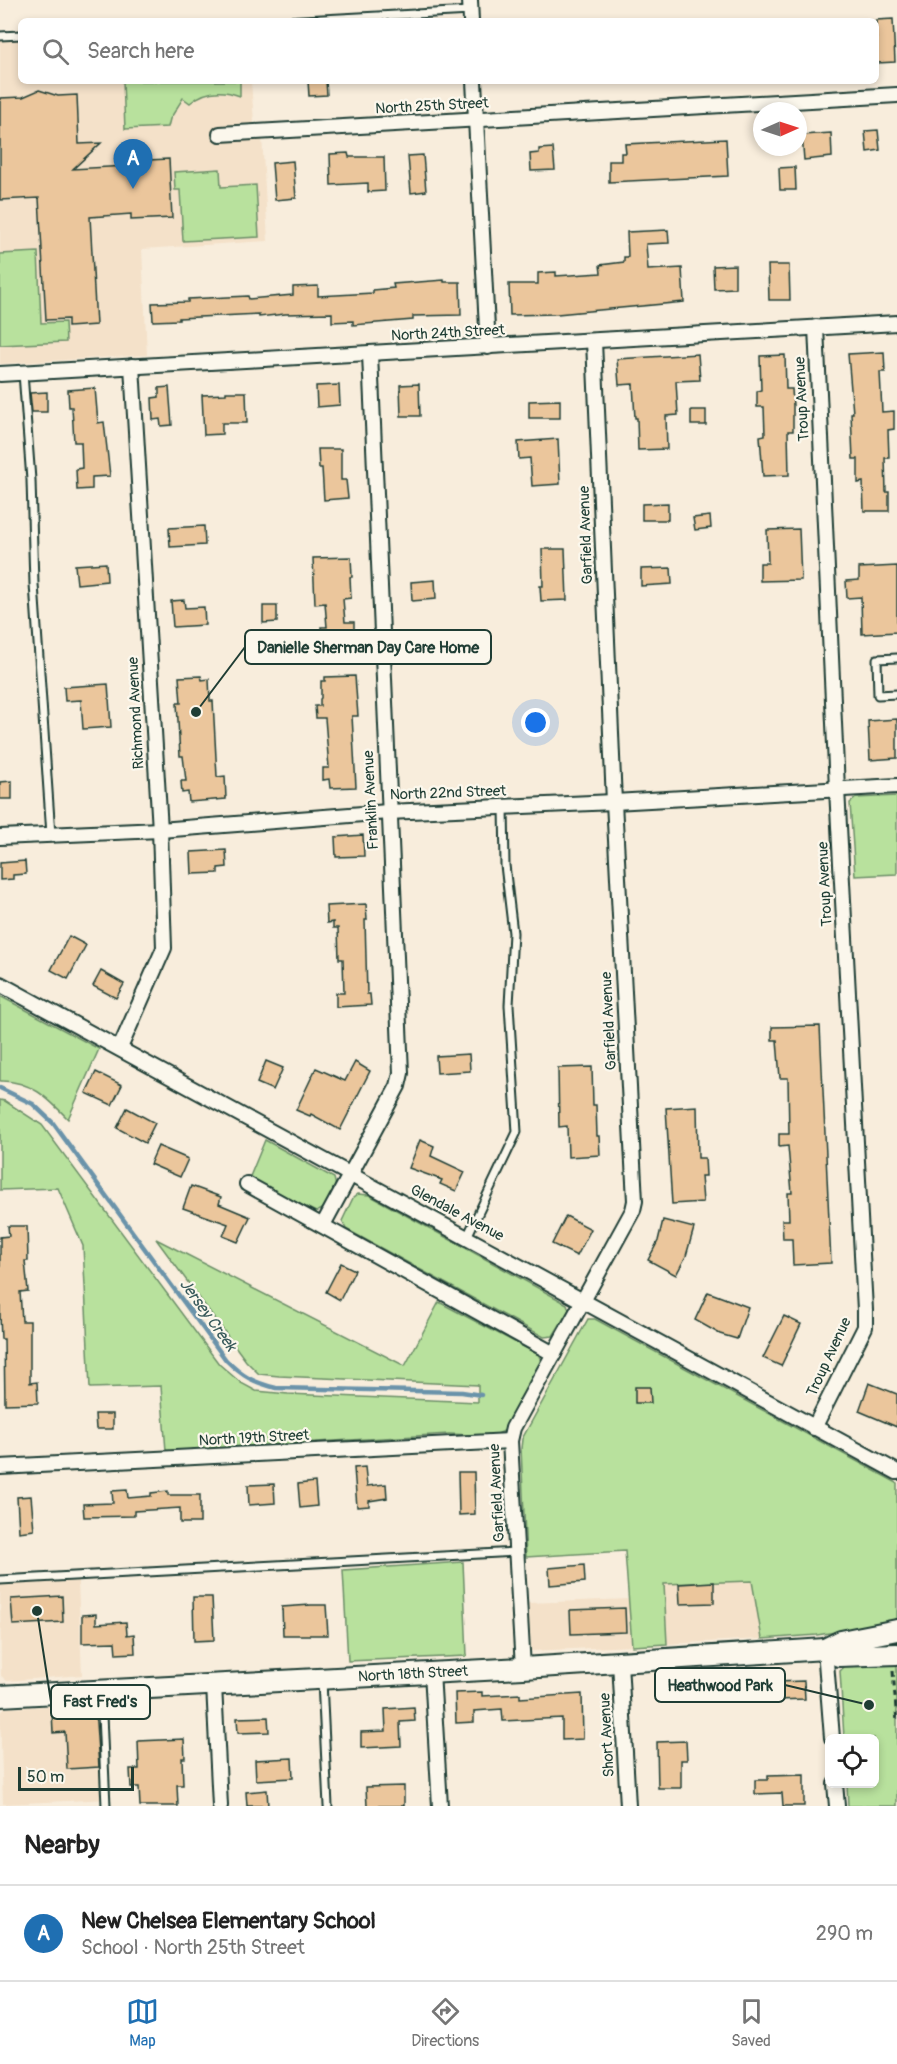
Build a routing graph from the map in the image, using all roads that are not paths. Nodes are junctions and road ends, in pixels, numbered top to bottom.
1 (471, 11) edge
2 (341, 18) edge
3 (18, 35) edge
4 (0, 36) edge
5 (474, 84) edge
6 (897, 95) edge
7 (476, 120) junction
8 (220, 134) dead end
9 (897, 323) edge
10 (816, 327) junction
11 (594, 341) junction
12 (488, 347) junction
13 (370, 354) junction
14 (132, 366) junction
15 (23, 373) junction
16 (0, 374) edge
17 (897, 658) edge
18 (897, 694) edge
19 (897, 786) edge
20 (837, 789) junction
21 (614, 801) junction
22 (504, 807) junction
23 (388, 812) junction
24 (160, 830) junction
25 (51, 835) junction
26 (0, 837) edge
27 (0, 984) edge
28 (120, 1048) junction
29 (352, 1175) junction
30 (247, 1184) dead end
31 (323, 1225) junction
32 (467, 1237) junction
33 (582, 1301) junction
34 (554, 1354) junction
35 (814, 1428) junction
36 (510, 1441) junction
37 (0, 1467) edge
38 (897, 1472) edge
39 (517, 1552) junction
40 (0, 1580) edge
41 (897, 1630) edge
42 (825, 1649) junction
43 (895, 1658) edge
44 (620, 1662) junction
45 (523, 1668) junction
46 (432, 1672) junction
47 (322, 1679) junction
48 (214, 1685) junction
49 (101, 1691) junction
50 (0, 1696) edge
51 (832, 1734) edge
52 (835, 1788) edge
53 (106, 1806) edge
54 (219, 1806) edge
55 (328, 1806) edge
56 (440, 1806) edge
57 (628, 1806) edge
58 (837, 1806) edge

1 - 2 lane
3 - 4 lane
5 - 7 street
6 - 7 street, North 25th Street
7 - 8 street, North 25th Street
7 - 12 street
9 - 10 street, North 24th Street
10 - 11 street, North 24th Street
10 - 20 street, Troup Avenue
11 - 12 street, North 24th Street
11 - 21 street, Garfield Avenue
12 - 13 street, North 24th Street
13 - 14 street, North 24th Street
13 - 23 street, Franklin Avenue
14 - 15 street, North 24th Street
14 - 24 street, Richmond Avenue
15 - 16 street, North 24th Street
15 - 25 lane
17 - 18 lane
19 - 20 street, North 22nd Street
20 - 21 street, North 22nd Street
20 - 35 street, Troup Avenue
21 - 22 street, North 22nd Street
21 - 33 street, Garfield Avenue
22 - 23 street, North 22nd Street
22 - 32 lane
23 - 24 street, North 22nd Street
23 - 29 street, Franklin Avenue
24 - 25 street, North 22nd Street
24 - 28 street, Richmond Avenue
25 - 26 street, North 22nd Street
27 - 28 street, Glendale Avenue
28 - 29 street, Glendale Avenue
29 - 31 street, Franklin Avenue
29 - 32 street, Glendale Avenue
30 - 31 street
31 - 34 street
32 - 33 street, Glendale Avenue
33 - 34 street, Garfield Avenue
33 - 35 street, Glendale Avenue
34 - 36 street, Garfield Avenue
35 - 38 street, Glendale Avenue
36 - 37 street, North 19th Street
36 - 39 street, Garfield Avenue
39 - 40 lane
39 - 45 street, Garfield Avenue
41 - 42 main road, North 18th Street
42 - 43 main road, North 18th Street
42 - 44 main road, North 18th Street
42 - 51 street
44 - 45 main road, North 18th Street
44 - 57 street, Short Avenue
45 - 46 main road, North 18th Street
46 - 47 main road, North 18th Street
46 - 56 street
47 - 48 main road, North 18th Street
47 - 55 lane
48 - 49 main road, North 18th Street
48 - 54 street
49 - 50 main road, North 18th Street
49 - 53 lane
52 - 58 street

